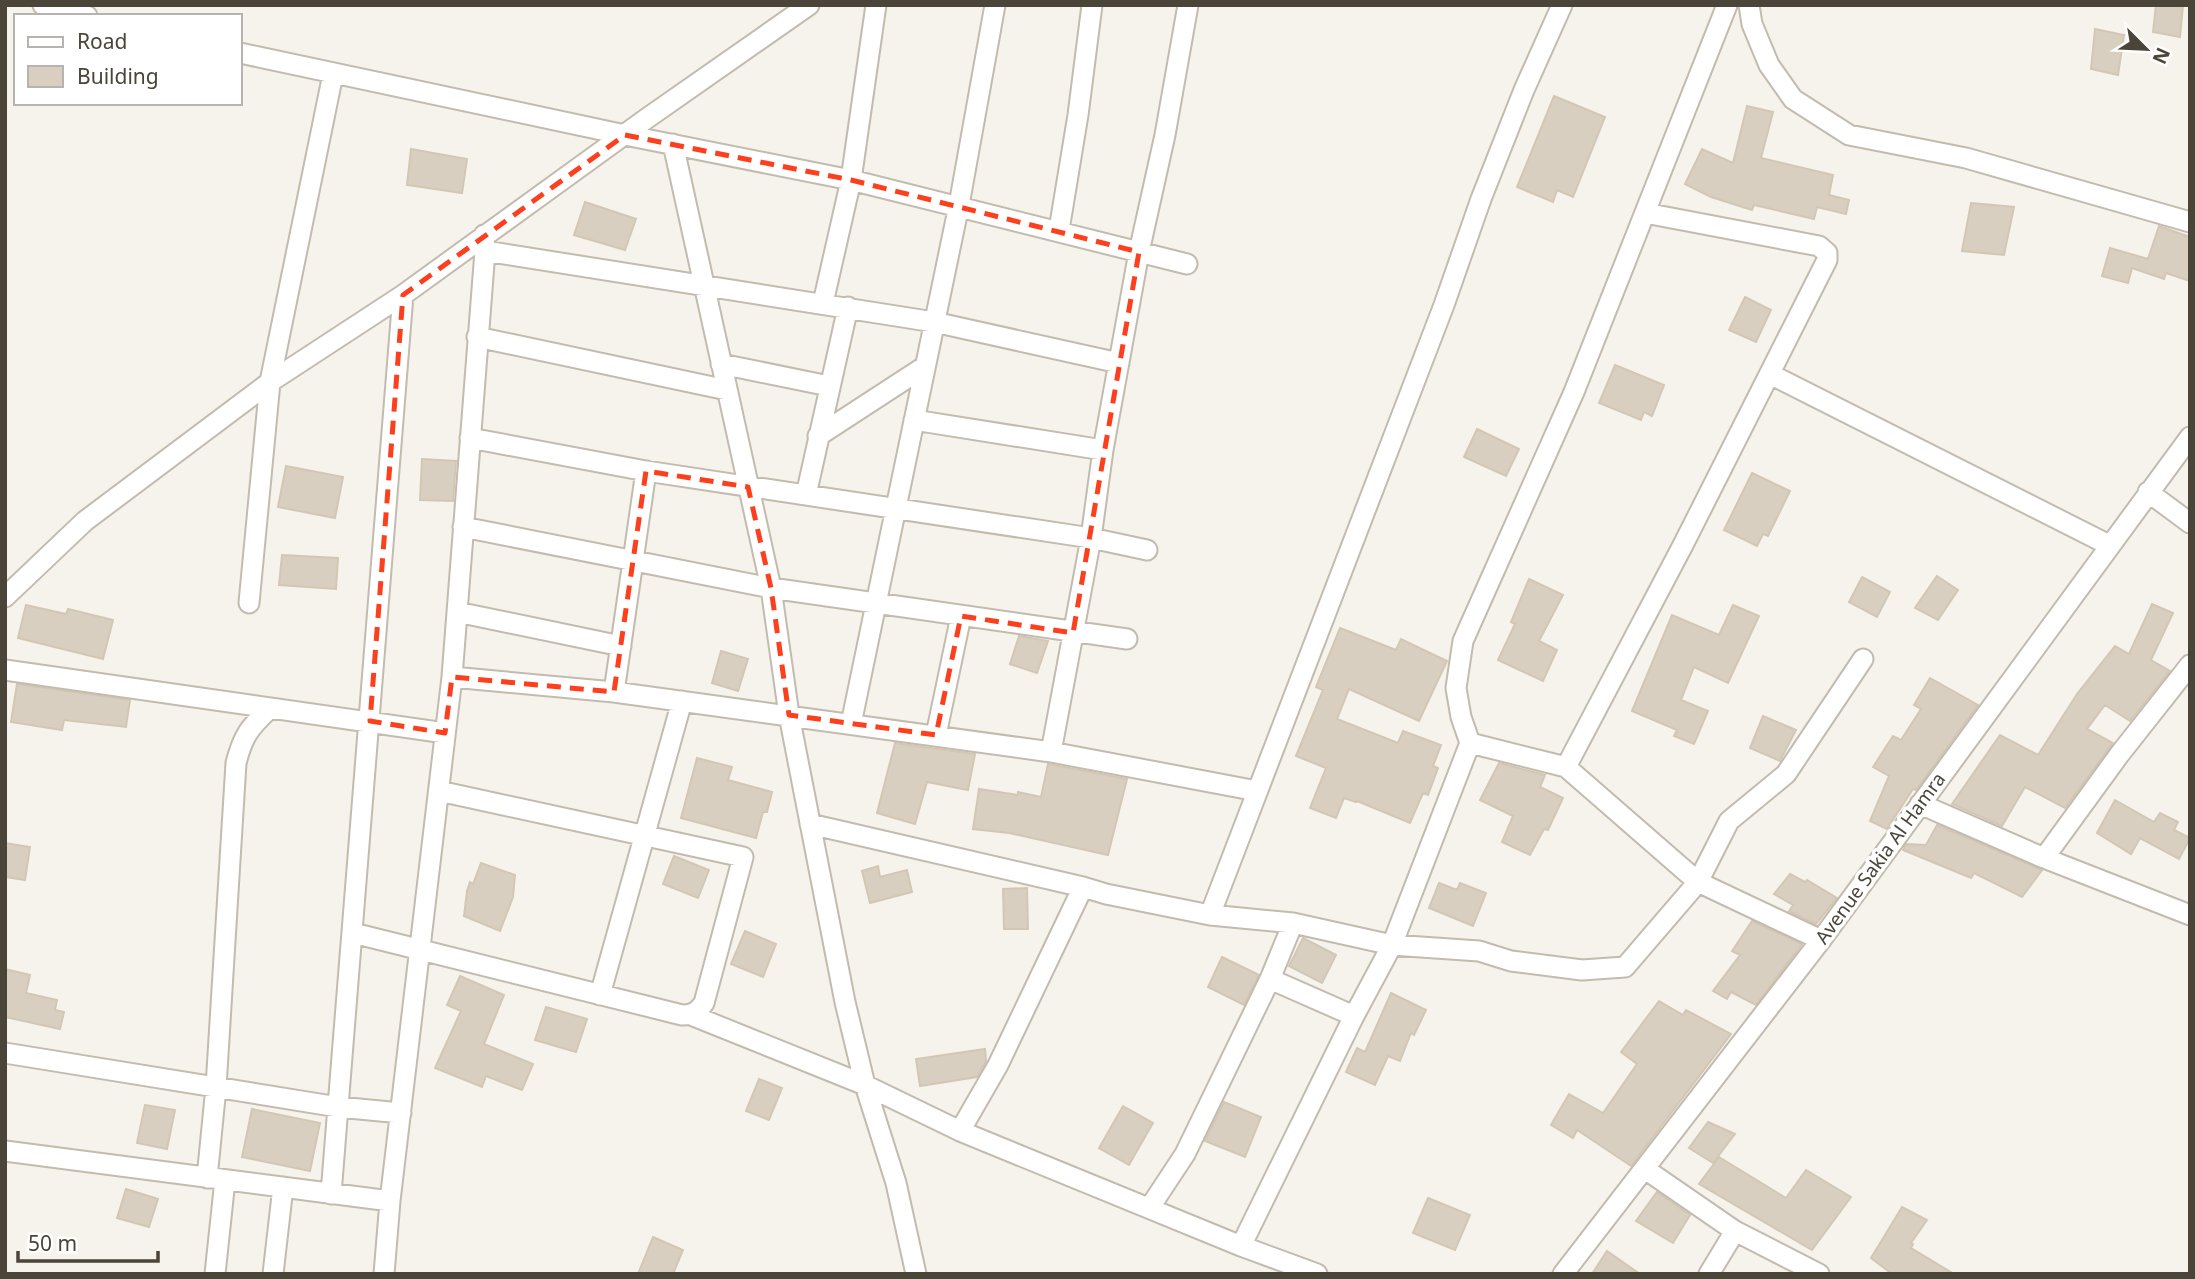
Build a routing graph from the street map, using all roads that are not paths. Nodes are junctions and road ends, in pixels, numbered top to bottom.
1 (43, 5) edge
2 (809, 5) edge
3 (876, 5) edge
4 (995, 5) edge
5 (1092, 5) edge
6 (1188, 5) edge
7 (1562, 5) edge
8 (1727, 5) edge
9 (1749, 5) edge
10 (79, 14) edge
11 (242, 53) edge
12 (333, 74) junction
13 (625, 135) junction
14 (673, 144) junction
15 (851, 180) junction
16 (959, 205) junction
17 (1645, 213) junction
18 (2190, 222) edge
19 (1059, 230) junction
20 (485, 243) junction
21 (1139, 253) junction
22 (1187, 264) dead end
23 (704, 284) junction
24 (402, 295) junction
25 (823, 303) junction
26 (848, 307) junction
27 (934, 322) junction
28 (477, 337) junction
29 (1119, 363) junction
30 (721, 364) junction
31 (924, 367) junction
32 (1770, 374) junction
33 (270, 382) junction
34 (829, 386) junction
35 (727, 390) junction
36 (914, 420) junction
37 (818, 436) junction
38 (2190, 437) edge
39 (470, 438) junction
40 (1103, 450) junction
41 (646, 471) junction
42 (748, 487) junction
43 (2148, 492) junction
44 (806, 495) junction
45 (895, 509) junction
46 (2190, 523) edge
47 (463, 527) junction
48 (1091, 538) junction
49 (2109, 545) junction
50 (1147, 550) dead end
51 (633, 562) junction
52 (771, 588) junction
53 (5, 597) edge
54 (249, 603) dead end
55 (876, 604) junction
56 (457, 612) junction
57 (961, 617) junction
58 (1073, 633) junction
59 (1127, 639) dead end
60 (621, 646) junction
61 (1863, 659) dead end
62 (2190, 665) edge
63 (5, 670) edge
64 (452, 677) junction
65 (614, 692) junction
66 (682, 701) junction
67 (269, 709) junction
68 (789, 716) junction
69 (370, 722) junction
70 (851, 724) junction
71 (445, 733) junction
72 (936, 735) junction
73 (1470, 743) junction
74 (1051, 752) junction
75 (1566, 767) junction
76 (439, 791) junction
77 (1257, 791) junction
78 (1920, 804) junction
79 (810, 824) junction
80 (645, 836) junction
81 (2043, 858) junction
82 (1698, 882) junction
83 (1083, 887) junction
84 (1210, 915) junction
85 (2190, 915) edge
86 (1293, 923) junction
87 (353, 933) junction
88 (1821, 940) junction
89 (1392, 945) junction
90 (420, 950) junction
91 (1270, 979) junction
92 (600, 995) junction
93 (691, 1015) junction
94 (1354, 1016) junction
95 (5, 1053) edge
96 (865, 1086) junction
97 (216, 1087) junction
98 (338, 1107) junction
99 (401, 1112) junction
100 (960, 1131) junction
101 (5, 1152) edge
102 (1645, 1170) junction
103 (216, 1179) junction
104 (283, 1187) junction
105 (331, 1194) junction
106 (390, 1201) junction
107 (1150, 1207) junction
108 (1735, 1231) junction
109 (1241, 1246) junction
110 (215, 1274) edge
111 (273, 1274) edge
112 (384, 1274) edge
113 (916, 1274) edge
114 (1317, 1274) edge
115 (1563, 1274) edge
116 (1709, 1274) edge
117 (1819, 1274) edge

1 - 10 street
2 - 13 street
3 - 15 street
4 - 16 street
5 - 19 street
6 - 21 street
7 - 77 street
8 - 17 street
9 - 18 street
11 - 12 street
12 - 13 street
12 - 33 street
13 - 14 street
13 - 20 street
14 - 15 street
14 - 23 street
15 - 16 street
15 - 25 street
16 - 19 street
16 - 27 street
17 - 32 street
17 - 73 street
19 - 21 street
20 - 23 street
20 - 24 street
20 - 28 street
21 - 22 street
21 - 29 street
23 - 25 street
23 - 30 street
24 - 33 street
24 - 69 street
25 - 26 street
26 - 27 street
26 - 34 street
27 - 29 street
27 - 31 street
28 - 35 street
28 - 39 street
29 - 40 street
30 - 34 street
30 - 35 street
31 - 36 street
31 - 37 street
32 - 49 street
32 - 75 street
33 - 53 street
33 - 54 street
34 - 37 street
35 - 42 street
36 - 40 street
36 - 45 street
37 - 44 street
38 - 43 street, Avenue Sakia Al Hamra
39 - 41 street
39 - 47 street
40 - 48 street
41 - 42 street
41 - 51 street
42 - 44 street
42 - 52 street
43 - 46 street
43 - 49 street, Avenue Sakia Al Hamra
44 - 45 street
45 - 48 street
45 - 55 street
47 - 51 street
47 - 56 street
48 - 50 street
48 - 58 street
49 - 78 street, Avenue Sakia Al Hamra
51 - 52 street
51 - 60 street
52 - 55 street
52 - 68 street
55 - 57 street
55 - 70 street
56 - 60 street
56 - 64 street
57 - 58 street
57 - 72 street
58 - 59 street
58 - 74 street
60 - 65 street
61 - 82 street
62 - 81 street
63 - 67 street
64 - 65 street
64 - 71 street
65 - 66 street
66 - 68 street
66 - 80 street
67 - 69 street
67 - 97 street
68 - 70 street
68 - 79 street
69 - 71 street
69 - 87 street
70 - 72 street
71 - 76 street
72 - 74 street
73 - 75 street
73 - 89 street
74 - 77 street
75 - 82 street
76 - 80 street
76 - 90 street
77 - 84 street
78 - 81 street
78 - 88 street, Avenue Sakia Al Hamra
79 - 83 street
79 - 96 street
80 - 92 street
80 - 93 street
81 - 85 street
82 - 88 street
82 - 89 street
83 - 84 street
83 - 100 street
84 - 86 street
86 - 89 street
86 - 91 street
87 - 90 street
87 - 98 street
88 - 102 street, Avenue Sakia Al Hamra
89 - 94 street
90 - 92 street
90 - 99 street
91 - 94 street
91 - 107 street
92 - 93 street
93 - 96 street
94 - 109 street
95 - 97 street
96 - 100 street
96 - 113 street
97 - 98 street
97 - 103 street
98 - 99 street
98 - 105 street
99 - 106 street
100 - 107 street
101 - 103 street
102 - 108 street
102 - 115 street, Avenue Sakia Al Hamra
103 - 104 street
103 - 110 street
104 - 105 street
104 - 111 street
105 - 106 street
106 - 112 street
107 - 109 street
108 - 116 street
108 - 117 street
109 - 114 street

